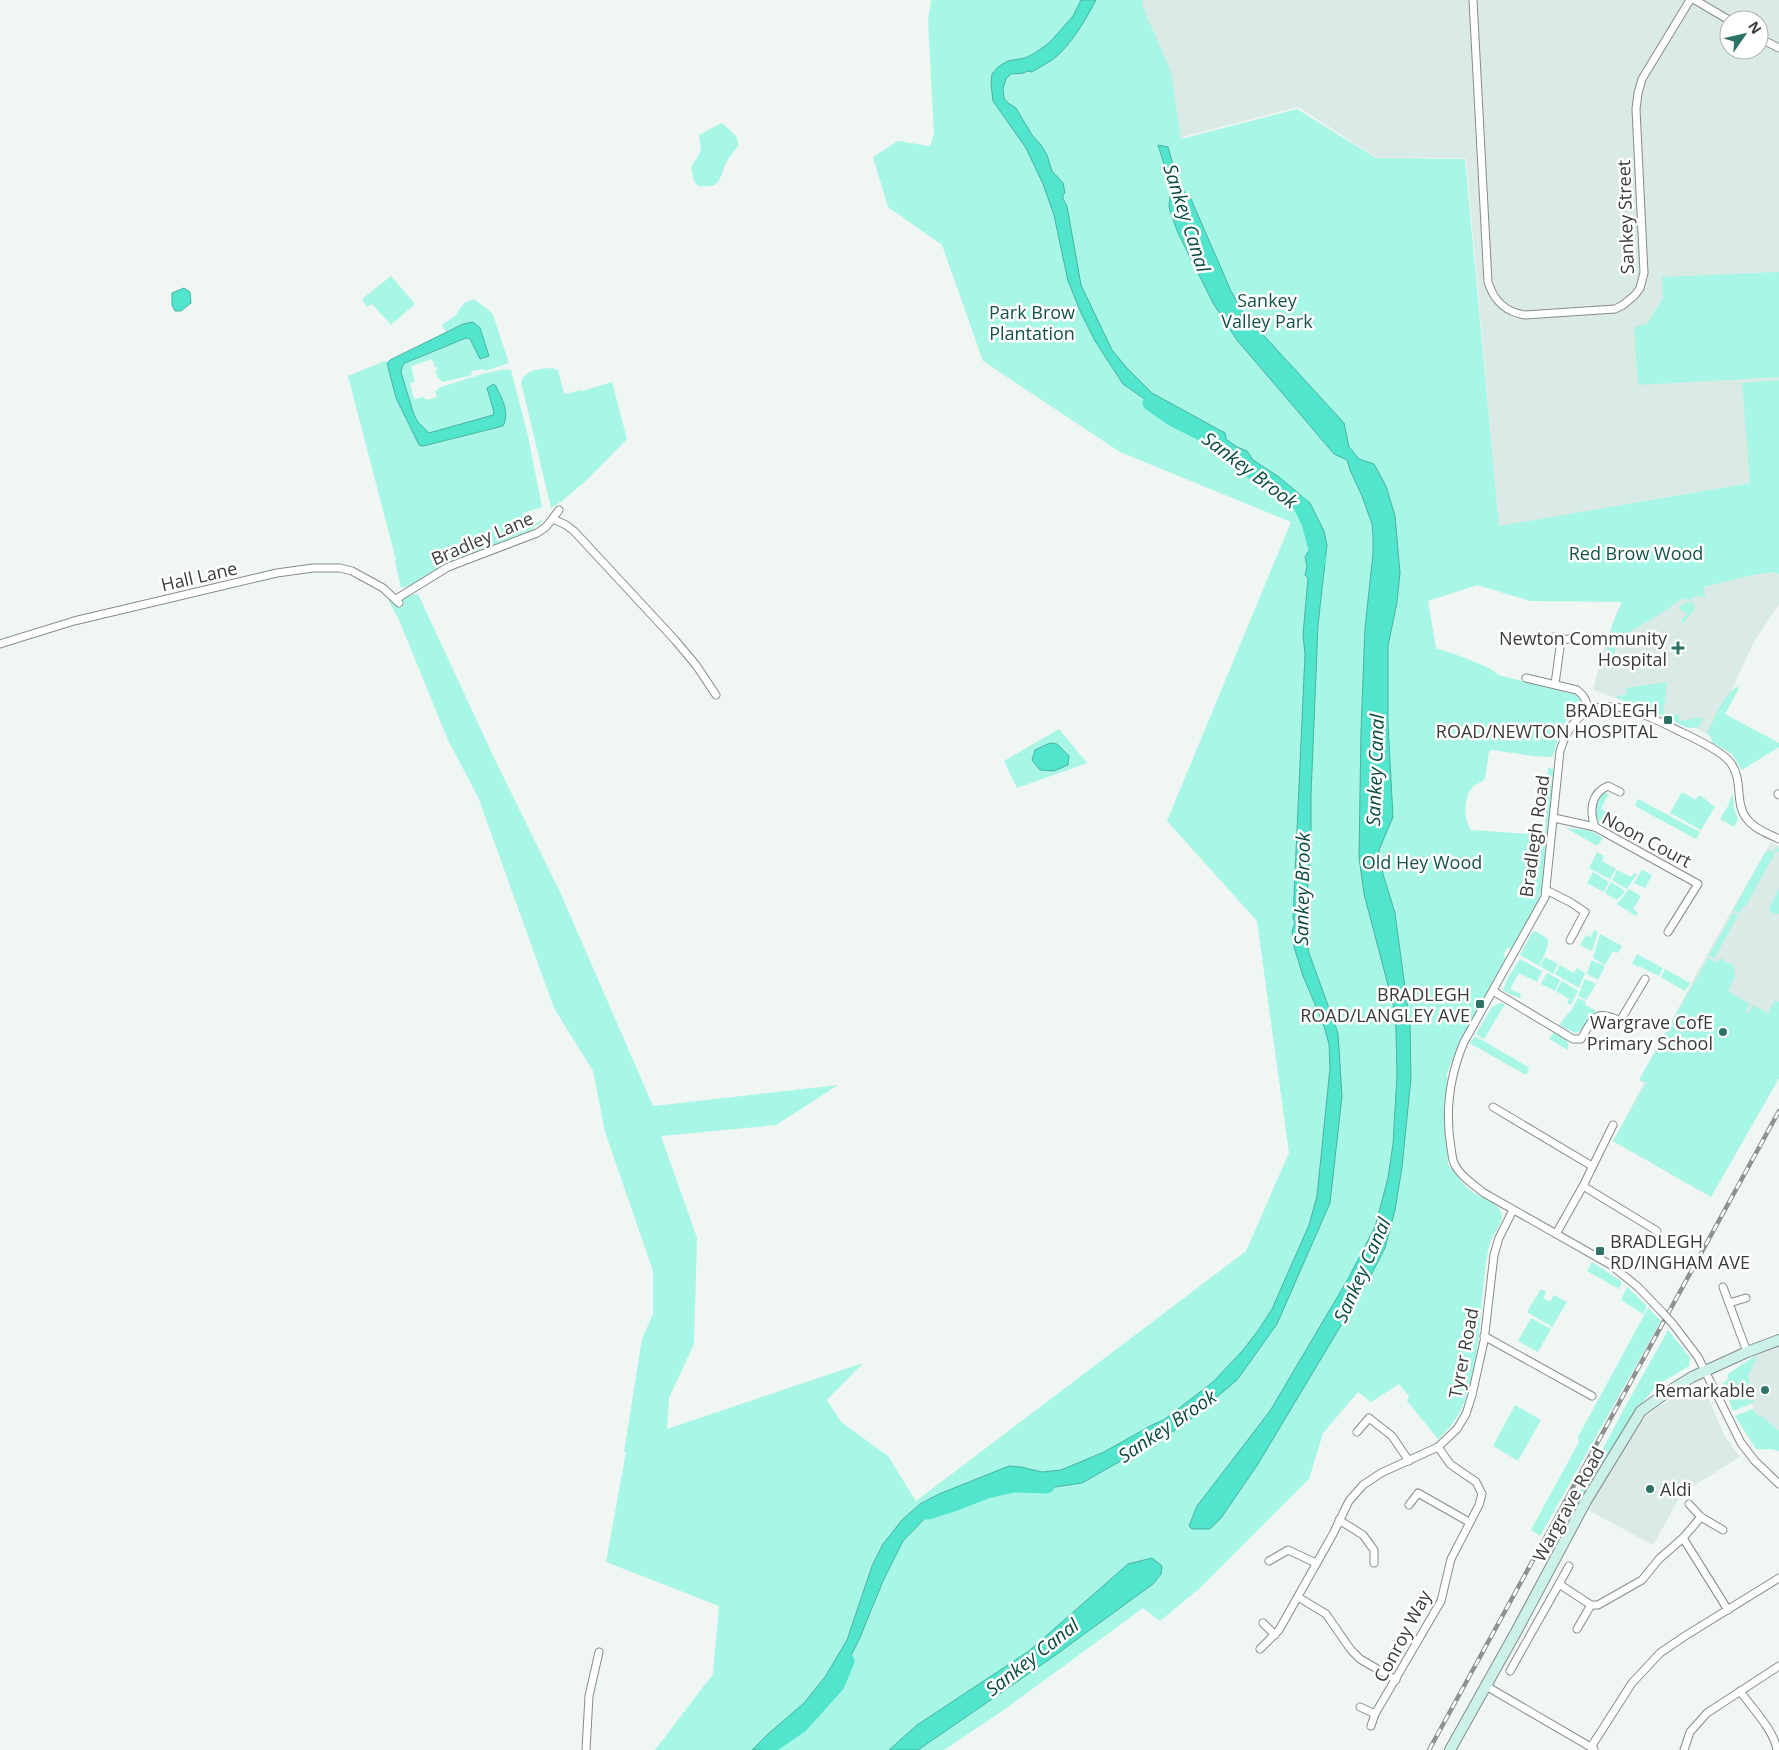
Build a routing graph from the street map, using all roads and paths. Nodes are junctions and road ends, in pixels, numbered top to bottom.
1 (1473, 0) edge
2 (1690, 0) edge
3 (1695, 0) edge
4 (1719, 14) edge
5 (559, 510) dead end
6 (553, 519) junction
7 (397, 601) joint
8 (1578, 638) dead end
9 (0, 644) edge
10 (1526, 678) dead end
11 (1555, 684) junction
12 (716, 695) dead end
13 (1589, 710) junction
14 (1620, 792) dead end
15 (1554, 818) junction
16 (1595, 826) junction
17 (1779, 839) edge
18 (1546, 890) junction
19 (1668, 932) dead end
20 (1570, 940) dead end
21 (1645, 979) dead end
22 (1493, 991) junction
23 (1493, 1107) dead end
24 (1613, 1125) dead end
25 (1592, 1166) junction
26 (1583, 1186) junction
27 (1513, 1210) junction
28 (1657, 1231) dead end
29 (1556, 1234) junction
30 (1723, 1287) dead end
31 (1746, 1298) dead end
32 (1729, 1303) junction
33 (1484, 1336) junction
34 (1779, 1340) edge
35 (1747, 1352) junction
36 (1705, 1371) junction
37 (1592, 1396) dead end
38 (1356, 1432) dead end
39 (1438, 1447) junction
40 (1409, 1461) junction
41 (1779, 1484) edge
42 (1689, 1504) dead end
43 (1409, 1505) dead end
44 (1700, 1517) junction
45 (1340, 1520) junction
46 (1469, 1522) junction
47 (1723, 1530) dead end
48 (1683, 1538) junction
49 (1268, 1561) dead end
50 (1316, 1563) junction
51 (1374, 1563) dead end
52 (1569, 1566) dead end
53 (1779, 1578) edge
54 (1559, 1584) junction
55 (1298, 1597) junction
56 (1591, 1605) junction
57 (1728, 1610) junction
58 (1263, 1623) dead end
59 (1577, 1629) dead end
60 (1275, 1635) junction
61 (1260, 1648) dead end
62 (600, 1652) dead end
63 (1779, 1666) edge
64 (1510, 1671) dead end
65 (1396, 1680) junction
66 (1486, 1686) junction
67 (1740, 1692) junction
68 (1360, 1707) dead end
69 (1376, 1714) junction
70 (1371, 1726) dead end
71 (1777, 1745) edge
72 (1593, 1748) edge
73 (586, 1750) edge
74 (1450, 1750) edge
75 (1684, 1750) edge

1 - 2 street, Sankey Street
3 - 4 street
5 - 6 street, Bradley Lane
6 - 7 street, Bradley Lane
6 - 12 street, Bradley Lane
7 - 9 street, Hall Lane
8 - 11 street
10 - 11 street
11 - 13 street
13 - 15 street, Bradlegh Road
13 - 17 street
14 - 16 street
15 - 16 street, Noon Court
15 - 18 street, Bradlegh Road
16 - 19 street, Noon Court
18 - 20 street
18 - 22 street, Bradlegh Road
21 - 22 street
22 - 27 street, Bradlegh Road
23 - 25 street
24 - 25 street
25 - 26 street
26 - 28 street
26 - 29 street
27 - 29 street, Bradlegh Road
27 - 33 street, Tyrer Road
29 - 36 street, Bradlegh Road, bridge
30 - 32 street
31 - 32 street
32 - 35 street
33 - 37 street
33 - 39 street, Tyrer Road
34 - 35 street, Wargrave Road
35 - 36 street, Wargrave Road
36 - 41 street, Bradlegh Road
36 - 66 street, Wargrave Road
38 - 40 street
39 - 40 street, Tyrer Road
39 - 46 street, Conroy Way
40 - 45 street, Tyrer Road
42 - 44 street
43 - 46 street
44 - 47 street
44 - 48 street
45 - 50 street, Tyrer Road
45 - 51 street
46 - 65 street, Conroy Way
48 - 56 street
48 - 57 street
49 - 50 street
50 - 55 street, Tyrer Road
52 - 54 street
53 - 57 street
54 - 56 street
54 - 64 street
55 - 60 street, Tyrer Road
55 - 65 street
56 - 59 street
57 - 72 street
58 - 60 street
60 - 61 street, Tyrer Road
62 - 73 street
63 - 67 street
65 - 69 street, Conroy Way
66 - 72 street
66 - 74 street, Wargrave Road
67 - 71 street
67 - 75 street
68 - 69 street
69 - 70 street, Conroy Way

